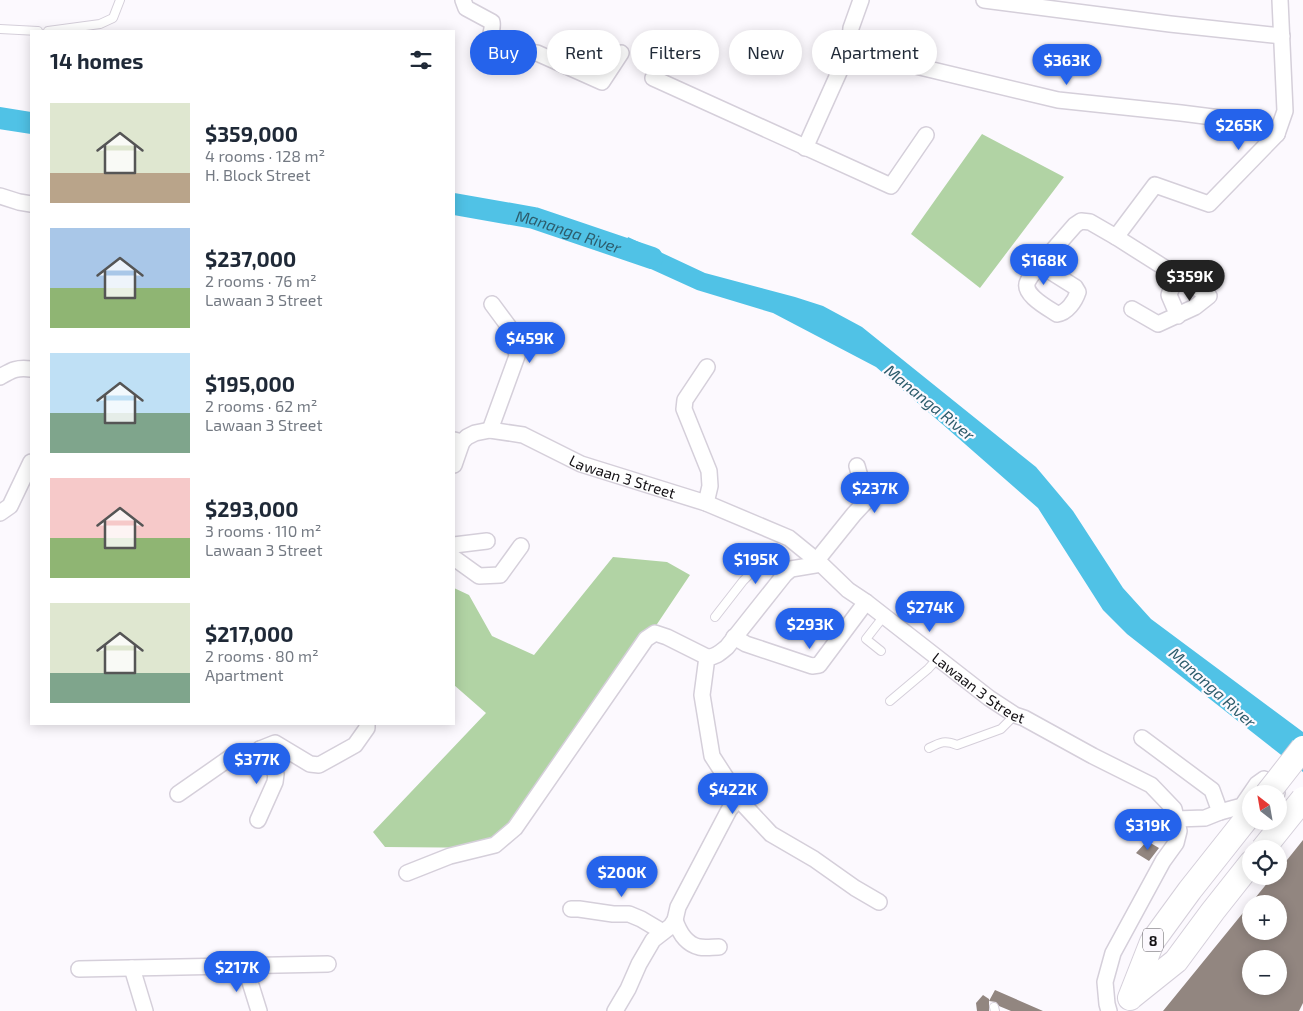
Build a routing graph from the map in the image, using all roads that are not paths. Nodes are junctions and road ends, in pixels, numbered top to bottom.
1 (120, 0) edge
2 (463, 0) edge
3 (861, 0) edge
4 (984, 0) edge
5 (1280, 0) edge
6 (0, 30) edge
7 (55, 30) edge
8 (851, 30) edge
9 (30, 31) edge
10 (1282, 36) junction
11 (547, 58) edge
12 (937, 71) edge
13 (586, 75) edge
14 (607, 75) edge
15 (838, 75) edge
16 (653, 78) dead end
17 (1277, 134) junction
18 (926, 135) dead end
19 (805, 148) junction
20 (0, 196) edge
21 (30, 204) edge
22 (1116, 237) junction
23 (1040, 265) dead end
24 (1176, 275) junction
25 (492, 304) dead end
26 (1132, 309) dead end
27 (1178, 316) junction
28 (707, 367) dead end
29 (30, 369) edge
30 (5, 374) edge
31 (490, 430) junction
32 (458, 441) edge
33 (455, 459) edge
34 (30, 464) edge
35 (857, 466) dead end
36 (706, 503) junction
37 (0, 513) edge
38 (487, 541) dead end
39 (455, 545) edge
40 (521, 546) dead end
41 (455, 559) edge
42 (819, 562) junction
43 (785, 574) junction
44 (866, 602) junction
45 (884, 616) junction
46 (715, 617) dead end
47 (734, 637) junction
48 (881, 651) dead end
49 (707, 657) junction
50 (938, 658) junction
51 (890, 701) dead end
52 (1015, 715) junction
53 (367, 725) edge
54 (1142, 738) dead end
55 (929, 748) dead end
56 (1303, 748) edge
57 (260, 750) junction
58 (1256, 785) edge
59 (1270, 785) edge
60 (1273, 785) edge
61 (178, 794) dead end
62 (739, 798) junction
63 (1303, 799) edge
64 (1288, 802) edge
65 (1242, 806) edge
66 (1220, 812) junction
67 (1303, 815) edge
68 (1176, 819) junction
69 (258, 820) dead end
70 (1242, 824) edge
71 (1270, 840) edge
72 (407, 873) dead end
73 (1242, 875) edge
74 (879, 902) dead end
75 (571, 910) dead end
76 (675, 920) junction
77 (663, 932) junction
78 (719, 947) dead end
79 (328, 964) dead end
80 (245, 966) junction
81 (132, 968) junction
82 (79, 969) dead end
83 (1125, 1004) edge
84 (145, 1011) edge
85 (259, 1011) edge
86 (614, 1011) edge
87 (1109, 1011) edge

1 - 7 lane
2 - 11 street
3 - 8 street
4 - 10 street
5 - 10 street
6 - 9 lane
10 - 17 street
12 - 17 street
13 - 14 street
15 - 19 street
16 - 19 street
17 - 22 street
18 - 19 street
20 - 21 street
22 - 23 street
22 - 24 street
24 - 27 street
24 - 27 street
25 - 31 street
26 - 27 street
28 - 36 street
29 - 30 street
31 - 32 street, Lawaan 3 Street
31 - 36 street, Lawaan 3 Street
32 - 33 street
34 - 37 street
35 - 42 street
36 - 42 street, Lawaan 3 Street
38 - 39 street
40 - 41 street
42 - 43 street
42 - 44 street, Lawaan 3 Street
43 - 46 lane
43 - 47 street
44 - 45 street, Lawaan 3 Street
44 - 47 street
45 - 48 lane
45 - 50 street, Lawaan 3 Street
47 - 49 street
49 - 62 street
49 - 72 street
50 - 51 lane
50 - 52 street, Lawaan 3 Street
52 - 55 lane
52 - 68 street, Lawaan 3 Street
53 - 57 street
54 - 66 street
56 - 60 main road, bridge
57 - 61 street
57 - 69 street
58 - 59 street
62 - 74 street
62 - 76 street
63 - 71 main road, bridge
64 - 67 street
65 - 66 street
66 - 68 street
68 - 87 street
70 - 83 main road, 8
73 - 83 main road, 8
75 - 77 street
76 - 77 street
76 - 78 street
77 - 86 street
79 - 80 street
80 - 81 street
80 - 85 street
81 - 82 street
81 - 84 street

